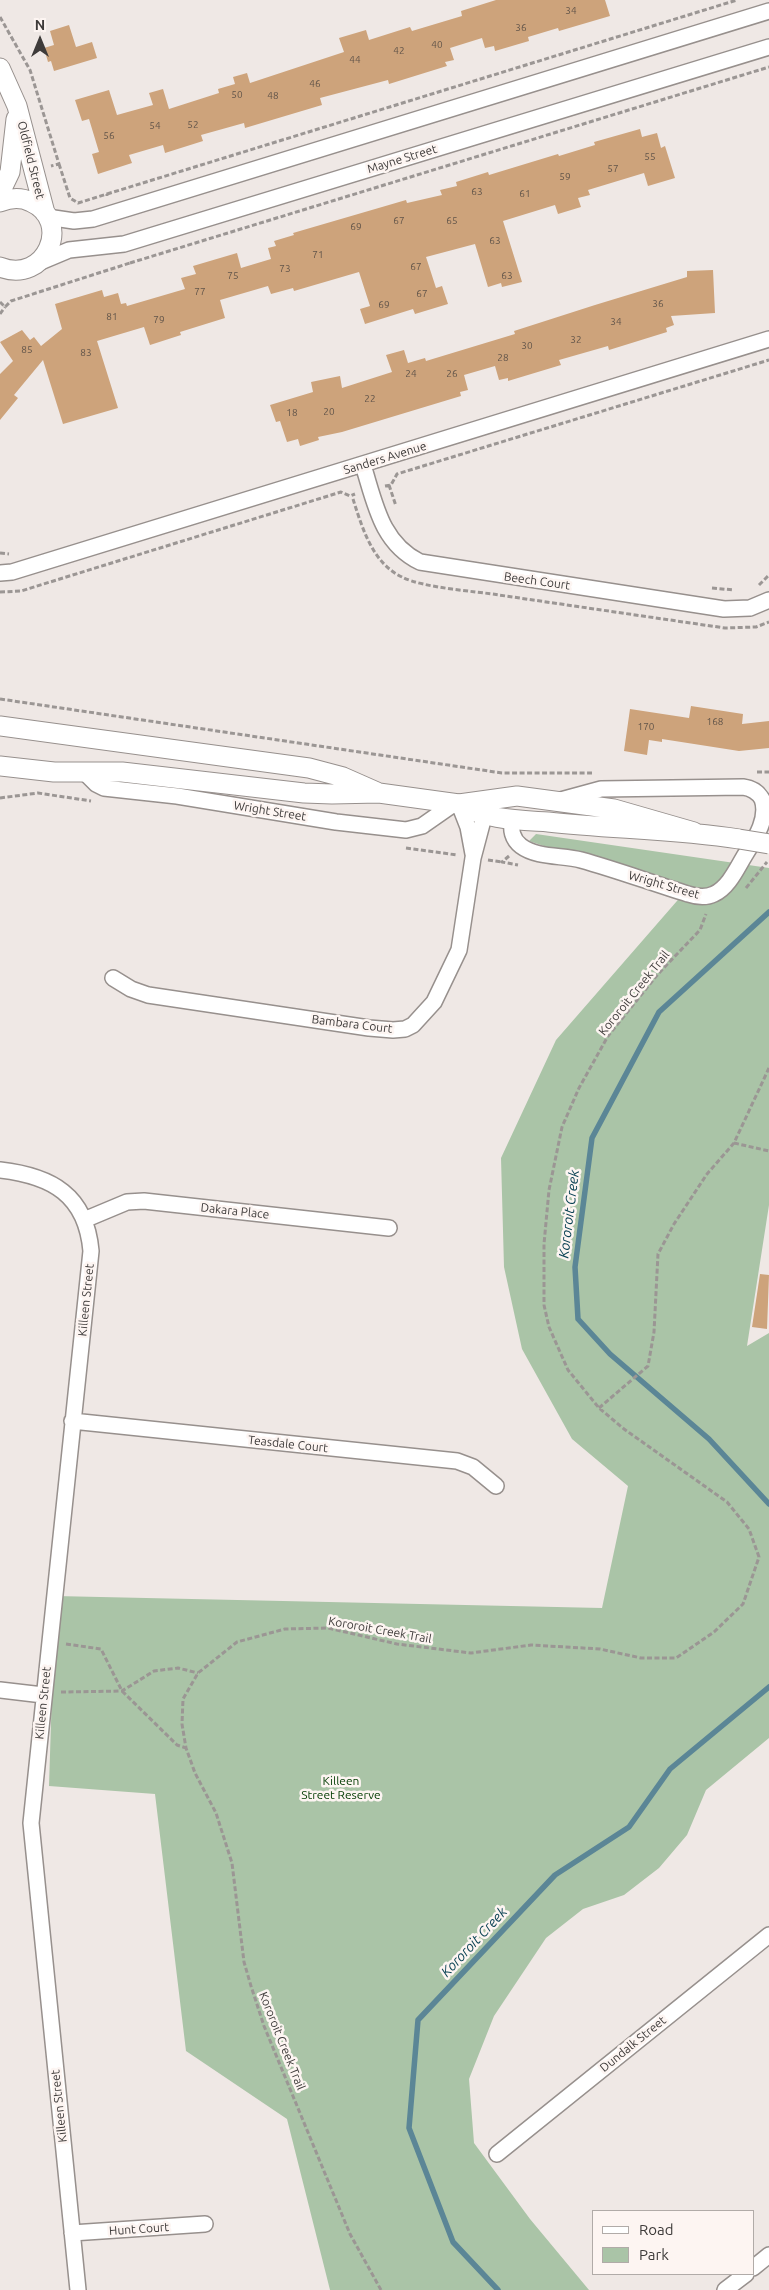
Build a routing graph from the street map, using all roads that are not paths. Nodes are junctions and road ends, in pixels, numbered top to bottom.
1 (769, 11) edge
2 (769, 47) edge
3 (0, 68) edge
4 (17, 106) junction
5 (0, 193) edge
6 (0, 202) edge
7 (46, 215) junction
8 (17, 267) edge
9 (0, 277) edge
10 (769, 339) edge
11 (363, 465) junction
12 (0, 573) edge
13 (769, 600) edge
14 (0, 726) edge
15 (0, 766) edge
16 (84, 772) junction
17 (380, 793) junction
18 (556, 801) junction
19 (457, 803) junction
20 (486, 808) junction
21 (514, 819) junction
22 (694, 832) junction
23 (769, 844) edge
24 (473, 858) junction
25 (114, 978) dead end
26 (0, 1170) edge
27 (84, 1220) junction
28 (389, 1228) dead end
29 (72, 1422) junction
30 (496, 1486) dead end
31 (0, 1690) edge
32 (43, 1694) junction
33 (769, 1935) edge
34 (496, 2154) dead end
35 (205, 2224) dead end
36 (72, 2233) junction
37 (769, 2255) edge
38 (754, 2267) edge
39 (745, 2275) edge
40 (78, 2290) edge
41 (725, 2290) edge

1 - 7 street
2 - 8 street, Mayne Street
3 - 4 street, Oldfield Street
4 - 5 street, Oldfield Street
4 - 7 street, Oldfield Street
6 - 7 street
7 - 8 street, Oldfield Street
8 - 9 street
10 - 11 street, Sanders Avenue
11 - 12 street, Sanders Avenue
11 - 13 street, Beech Court
14 - 17 street, Wright Street
15 - 16 street, Wright Street
16 - 17 street, Wright Street
16 - 19 street, Wright Street
17 - 19 street, Wright Street
18 - 20 street, Wright Street
18 - 21 street
18 - 21 street, Wright Street
18 - 22 street, Wright Street
19 - 20 street, Wright Street
19 - 24 street, Bambara Court
20 - 21 street, Wright Street
20 - 24 street, Bambara Court
21 - 22 street, Wright Street
22 - 23 street, Wright Street, bridge
24 - 25 street, Bambara Court
26 - 27 street, Killeen Street
27 - 28 street, Dakara Place
27 - 29 street, Killeen Street
29 - 30 street, Teasdale Court
29 - 32 street, Killeen Street
31 - 32 street
32 - 36 street, Killeen Street
33 - 34 street, Dundalk Street
35 - 36 street, Hunt Court
36 - 40 street, Killeen Street
37 - 38 street
39 - 41 street

